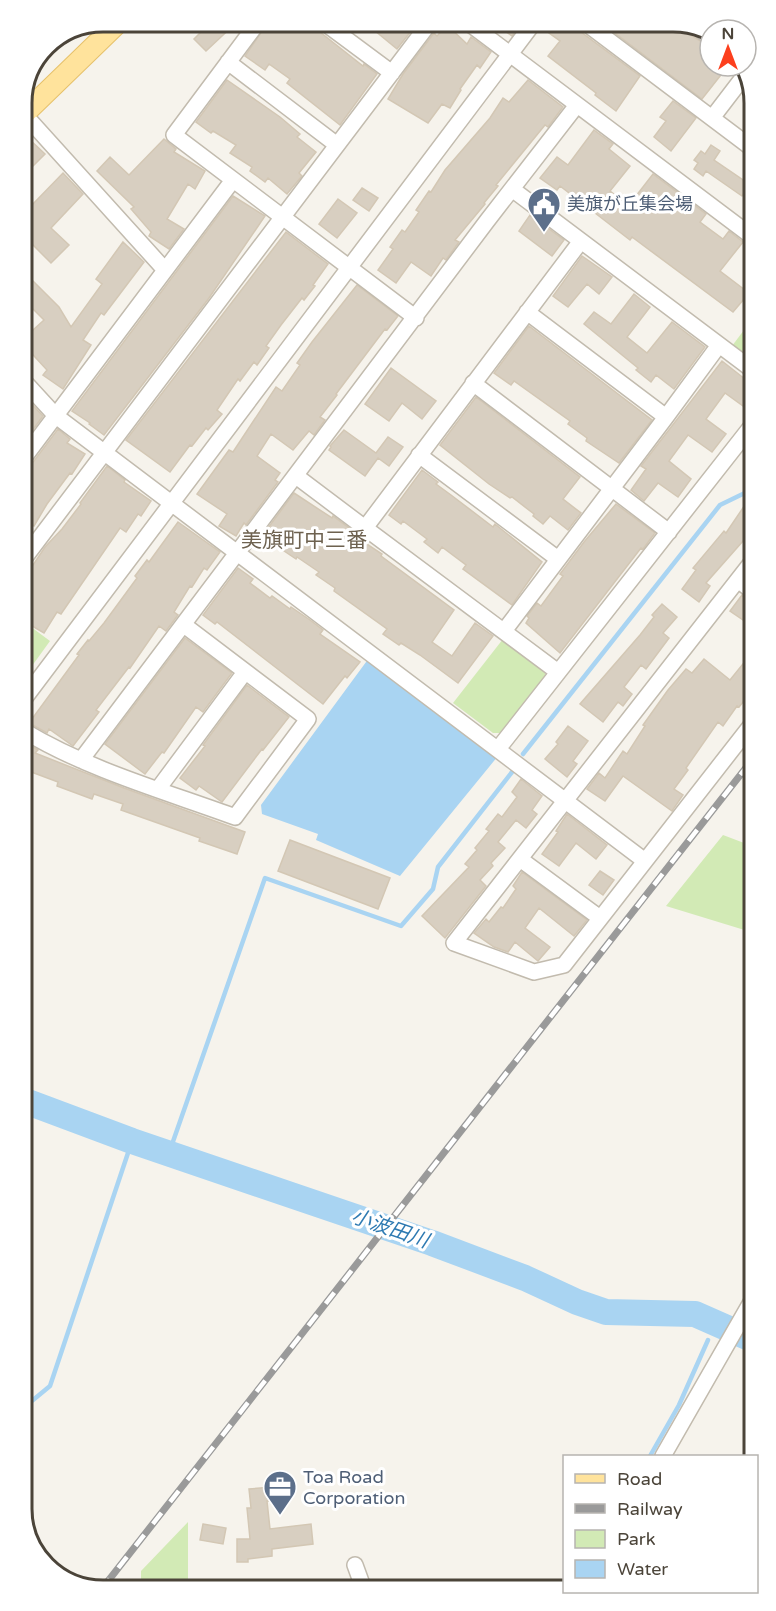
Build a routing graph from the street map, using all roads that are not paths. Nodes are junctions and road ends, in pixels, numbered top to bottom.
1 (110, 31) edge
2 (251, 31) edge
3 (336, 31) edge
4 (422, 32) edge
5 (480, 32) edge
6 (527, 32) edge
7 (597, 32) edge
8 (510, 54) junction
9 (228, 62) junction
10 (392, 73) junction
11 (740, 81) edge
12 (578, 105) junction
13 (32, 107) edge
14 (712, 118) junction
15 (32, 126) edge
16 (744, 142) edge
17 (337, 145) junction
18 (233, 180) junction
19 (512, 189) junction
20 (284, 218) junction
21 (744, 230) edge
22 (581, 241) junction
23 (349, 267) junction
24 (165, 270) junction
25 (527, 312) junction
26 (416, 318) junction
27 (718, 345) junction
28 (744, 364) edge
29 (473, 383) junction
30 (32, 390) edge
31 (56, 416) junction
32 (666, 417) junction
33 (744, 436) edge
34 (32, 448) edge
35 (105, 452) junction
36 (419, 455) junction
37 (296, 476) junction
38 (612, 489) junction
39 (171, 503) junction
40 (365, 528) junction
41 (669, 532) junction
42 (32, 549) edge
43 (238, 553) junction
44 (558, 559) junction
45 (744, 572) edge
46 (738, 580) junction
47 (744, 585) edge
48 (184, 624) junction
49 (504, 631) junction
50 (245, 672) junction
51 (558, 672) junction
52 (32, 689) edge
53 (744, 734) edge
54 (32, 735) edge
55 (498, 749) junction
56 (81, 760) junction
57 (158, 789) junction
58 (565, 799) junction
59 (520, 859) junction
60 (645, 861) junction
61 (600, 918) junction
62 (744, 1316) edge
63 (664, 1455) edge
64 (355, 1565) dead end
65 (360, 1579) edge

1 - 13 main road
2 - 9 street
3 - 10 street
4 - 10 street
5 - 8 street
6 - 8 street
7 - 14 street
8 - 12 street
8 - 23 street
9 - 17 street
9 - 18 street
10 - 17 street
11 - 14 street
12 - 19 street
12 - 21 street
14 - 16 street
15 - 24 street
17 - 20 street
18 - 20 street
18 - 24 street
19 - 22 street
19 - 26 street
20 - 23 street
20 - 35 street
22 - 25 street
22 - 27 street
23 - 26 street
23 - 39 street
24 - 31 street
25 - 29 street
25 - 32 street
26 - 37 street
27 - 28 street
27 - 32 street
29 - 36 street
29 - 38 street
30 - 31 street
31 - 34 street
31 - 35 street
32 - 38 street
33 - 41 street
35 - 39 street
35 - 42 street
36 - 40 street
36 - 44 street
37 - 40 street
37 - 43 street
38 - 41 street
38 - 44 street
39 - 43 street
39 - 52 street
40 - 49 street
41 - 51 street
43 - 48 street
43 - 55 street
44 - 49 street
45 - 46 street
46 - 47 street
46 - 58 street
48 - 50 street
48 - 56 street
49 - 51 street
50 - 57 street
50 - 57 street
51 - 55 street
53 - 60 street
54 - 56 street
55 - 58 street
56 - 57 street
58 - 59 street
58 - 60 street
59 - 61 street
59 - 61 street
60 - 61 street
62 - 63 street
64 - 65 street

